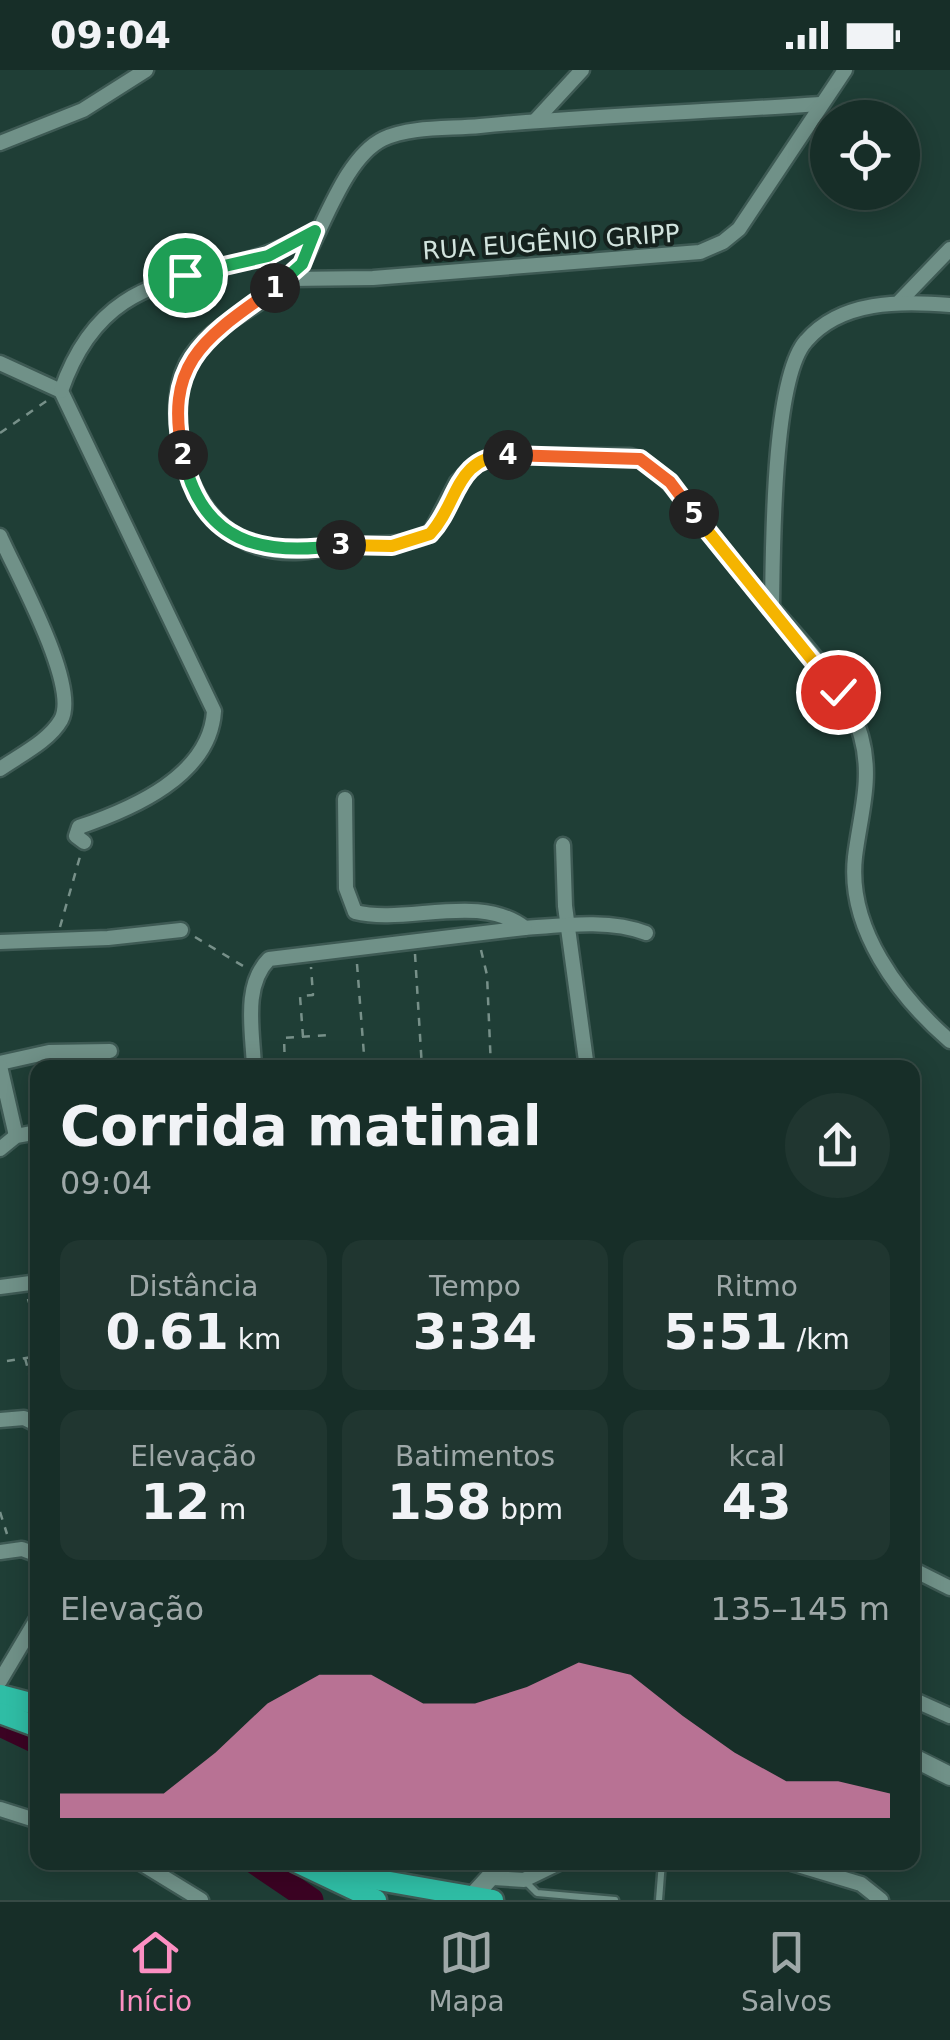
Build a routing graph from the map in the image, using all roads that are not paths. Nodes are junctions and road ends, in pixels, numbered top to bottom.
1 (146, 70) edge
2 (582, 70) edge
3 (845, 70) edge
4 (824, 100) edge
5 (810, 105) edge
6 (534, 120) junction
7 (810, 121) edge
8 (0, 144) edge
9 (315, 231) junction
10 (950, 250) edge
11 (288, 279) junction
12 (900, 301) junction
13 (950, 305) edge
14 (0, 363) edge
15 (61, 391) junction
16 (0, 536) edge
17 (772, 606) junction
18 (0, 769) edge
19 (345, 799) dead end
20 (84, 842) road end
21 (563, 845) dead end
22 (570, 925) junction
23 (525, 928) junction
24 (181, 930) road end
25 (646, 933) dead end
26 (0, 942) edge
27 (950, 1041) edge
28 (110, 1051) dead end
29 (254, 1060) edge
30 (586, 1060) edge
31 (0, 1064) edge
32 (30, 1133) edge
33 (16, 1136) junction
34 (0, 1149) edge
35 (30, 1282) edge
36 (0, 1287) edge
37 (0, 1420) edge
38 (30, 1421) edge
39 (920, 1573) edge
40 (950, 1588) edge
41 (30, 1632) edge
42 (0, 1681) edge
43 (0, 1695) edge
44 (920, 1703) edge
45 (30, 1704) edge
46 (0, 1713) edge
47 (950, 1716) edge
48 (30, 1724) edge
49 (920, 1761) edge
50 (950, 1776) edge
51 (0, 1809) edge
52 (30, 1819) edge
53 (151, 1870) edge
54 (313, 1870) edge
55 (355, 1870) edge
56 (499, 1870) edge
57 (545, 1870) edge
58 (661, 1870) edge
59 (815, 1870) edge
60 (524, 1880) junction
61 (861, 1884) junction
62 (537, 1896) edge
63 (470, 1899) edge
64 (201, 1900) edge
65 (376, 1900) edge
66 (493, 1900) edge
67 (615, 1900) edge
68 (659, 1900) edge
69 (869, 1900) edge
70 (881, 1900) edge

1 - 8 street
2 - 6 street
3 - 4 street, RUA EUGÊNIO GRIPP
5 - 6 street
6 - 9 street
7 - 11 street, RUA EUGÊNIO GRIPP
9 - 11 street
9 - 15 street
10 - 12 street
11 - 17 street
12 - 13 street
12 - 17 street
14 - 15 street
15 - 20 street
16 - 18 street
17 - 27 street
19 - 23 street
21 - 22 street
22 - 23 street
22 - 25 street
22 - 30 street
23 - 29 street
24 - 26 street
28 - 31 street
31 - 33 street
32 - 33 street
33 - 34 street
35 - 36 street
37 - 38 street
39 - 40 street
41 - 42 street
43 - 45 main road
44 - 47 street
46 - 48 main road
49 - 50 street
51 - 52 street
53 - 64 street
54 - 65 main road
55 - 63 main road
56 - 60 street
56 - 63 street
57 - 60 street
58 - 68 lane
59 - 61 street
60 - 62 lane
61 - 69 street
61 - 70 street
62 - 67 lane
63 - 66 main road

